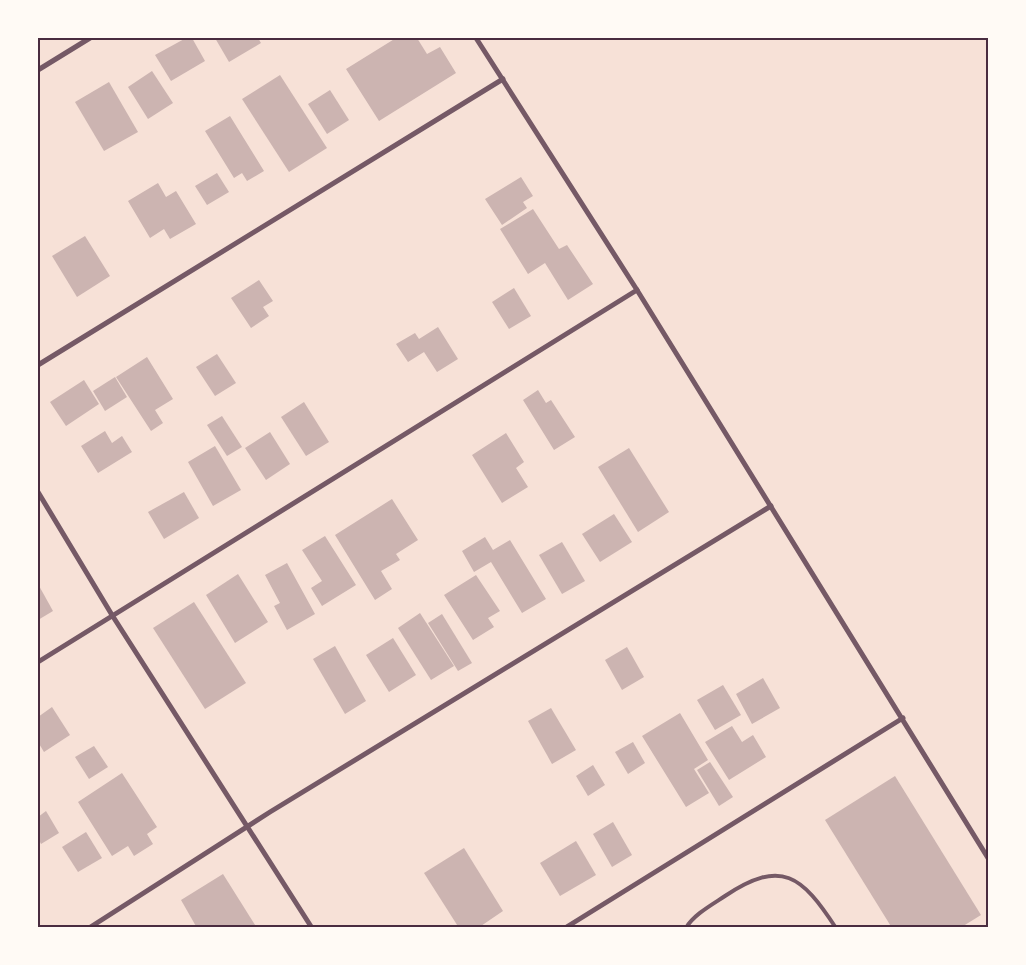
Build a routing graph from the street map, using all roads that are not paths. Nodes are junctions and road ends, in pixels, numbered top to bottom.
1 (90, 38) edge
2 (476, 38) edge
3 (38, 70) edge
4 (503, 79) junction
5 (637, 290) junction
6 (38, 365) edge
7 (38, 492) edge
8 (771, 506) junction
9 (112, 615) junction
10 (38, 662) edge
11 (903, 718) junction
12 (249, 826) junction
13 (988, 858) edge
14 (88, 928) edge
15 (312, 928) edge
16 (565, 928) edge
17 (686, 928) edge
18 (836, 928) edge

1 - 3 street
2 - 4 street
4 - 5 street
4 - 6 street
5 - 8 street
5 - 9 street
7 - 9 street
8 - 11 street
8 - 12 street
9 - 10 street
9 - 12 street
11 - 13 street
11 - 16 street
12 - 14 street
12 - 15 street
17 - 18 lane

